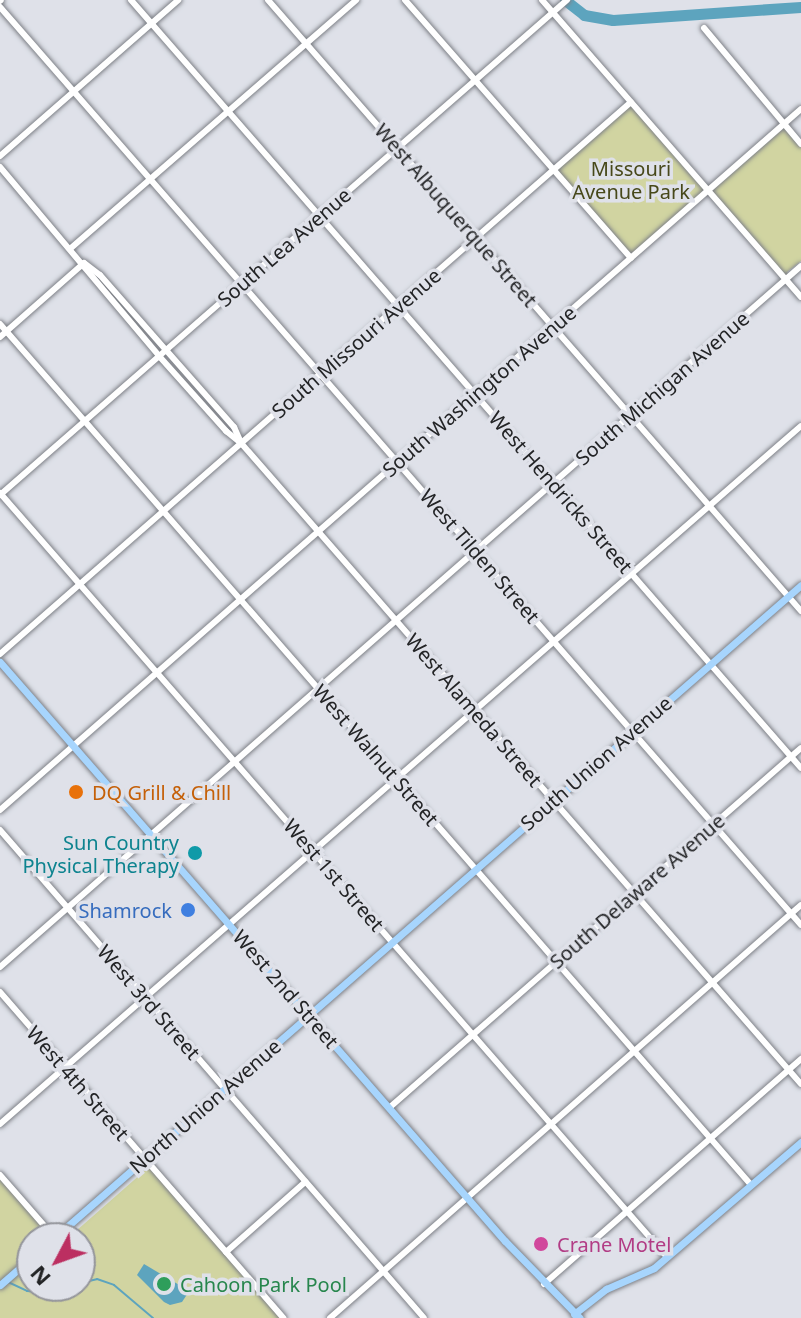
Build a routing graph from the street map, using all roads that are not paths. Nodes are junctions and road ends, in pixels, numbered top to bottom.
1 (131, 0) edge
2 (178, 0) edge
3 (268, 0) edge
4 (356, 0) edge
5 (405, 0) edge
6 (542, 0) edge
7 (565, 2) edge
8 (0, 7) edge
9 (553, 12) junction
10 (151, 23) junction
11 (704, 28) dead end
12 (305, 43) junction
13 (475, 80) junction
14 (73, 91) junction
15 (631, 102) junction
16 (801, 109) edge
17 (228, 111) junction
18 (784, 124) junction
19 (801, 144) edge
20 (397, 148) junction
21 (0, 156) edge
22 (554, 170) junction
23 (2, 172) edge
24 (150, 179) junction
25 (708, 190) junction
26 (320, 216) junction
27 (476, 238) junction
28 (71, 248) junction
29 (631, 258) junction
30 (84, 263) junction
31 (801, 266) edge
32 (786, 280) junction
33 (242, 284) junction
34 (801, 297) edge
35 (398, 306) junction
36 (0, 324) edge
37 (553, 326) junction
38 (3, 334) edge
39 (166, 350) junction
40 (159, 356) junction
41 (321, 374) junction
42 (475, 394) junction
43 (631, 415) junction
44 (84, 421) junction
45 (801, 426) edge
46 (241, 443) junction
47 (397, 462) junction
48 (553, 484) junction
49 (0, 494) edge
50 (709, 505) junction
51 (163, 512) junction
52 (318, 531) junction
53 (475, 551) junction
54 (631, 572) junction
55 (80, 584) junction
56 (801, 585) edge
57 (788, 597) junction
58 (240, 599) junction
59 (801, 611) edge
60 (396, 621) junction
61 (553, 640) junction
62 (0, 654) edge
63 (0, 662) edge
64 (710, 664) junction
65 (157, 672) junction
66 (318, 689) junction
67 (474, 710) junction
68 (633, 731) junction
69 (73, 745) junction
70 (801, 748) edge
71 (791, 756) junction
72 (235, 762) junction
73 (801, 768) edge
74 (396, 777) junction
75 (553, 801) junction
76 (0, 810) edge
77 (714, 824) junction
78 (0, 830) edge
79 (151, 835) junction
80 (312, 850) junction
81 (475, 869) junction
82 (634, 893) junction
83 (801, 905) edge
84 (67, 908) junction
85 (791, 914) junction
86 (229, 923) junction
87 (801, 925) edge
88 (392, 942) junction
89 (556, 962) junction
90 (0, 967) edge
91 (712, 983) junction
92 (0, 992) edge
93 (145, 997) junction
94 (309, 1015) junction
95 (473, 1035) junction
96 (635, 1051) junction
97 (801, 1059) edge
98 (65, 1067) junction
99 (788, 1070) junction
100 (801, 1084) edge
101 (225, 1089) junction
102 (389, 1108) junction
103 (0, 1124) edge
104 (551, 1124) junction
105 (711, 1138) junction
106 (801, 1142) edge
107 (144, 1159) junction
108 (0, 1175) edge
109 (305, 1182) junction
110 (751, 1185) junction
111 (467, 1198) junction
112 (627, 1211) junction
113 (40, 1222) edge
114 (72, 1222) edge
115 (226, 1252) junction
116 (667, 1257) junction
117 (16, 1271) edge
118 (383, 1271) junction
119 (544, 1284) junction
120 (0, 1285) edge
121 (575, 1317) edge
122 (283, 1318) edge
123 (330, 1318) edge
124 (424, 1318) edge

1 - 10 street, West Hendricks Street
2 - 10 street
3 - 12 street, West Albuquerque Street
4 - 12 street
5 - 13 street
6 - 9 street
7 - 9 street, South Lea Avenue
8 - 14 street, West Tilden Street
9 - 13 street, South Lea Avenue
9 - 15 street
10 - 14 street
10 - 17 street, West Hendricks Street
11 - 18 street
12 - 17 street
12 - 20 street, West Albuquerque Street
13 - 20 street, South Lea Avenue
13 - 22 street
14 - 21 street
14 - 24 street, West Tilden Street
15 - 22 street, South Missouri Avenue
15 - 25 street
16 - 18 street, South Washington Avenue
17 - 24 street
17 - 26 street, West Hendricks Street
18 - 19 street
18 - 25 street, South Washington Avenue
20 - 26 street, South Lea Avenue
20 - 27 street, West Albuquerque Street
22 - 27 street, South Missouri Avenue
22 - 29 street
23 - 28 street, West Alameda Street
24 - 28 street
24 - 33 street, West Tilden Street
25 - 29 street, South Washington Avenue
25 - 32 street
26 - 33 street, South Lea Avenue
26 - 35 street, West Hendricks Street
27 - 35 street, South Missouri Avenue
27 - 37 street, West Albuquerque Street
28 - 30 street, West Alameda Street
29 - 37 street, South Washington Avenue
30 - 38 street
30 - 39 street, West Alameda Street
30 - 40 street, West Alameda Street
31 - 32 street, South Michigan Avenue
32 - 34 street
32 - 43 street, South Michigan Avenue
33 - 39 street, South Lea Avenue
33 - 41 street, West Tilden Street
35 - 41 street, South Missouri Avenue
35 - 42 street, West Hendricks Street
36 - 38 street, West Walnut Street
37 - 42 street, South Washington Avenue
37 - 43 street, West Albuquerque Street
38 - 44 street, West Walnut Street
39 - 40 street, South Lea Avenue
39 - 46 street, West Alameda Street
40 - 44 street, South Lea Avenue
40 - 46 street, West Alameda Street
41 - 46 street, South Missouri Avenue
41 - 47 street, West Tilden Street
42 - 47 street, South Washington Avenue
42 - 48 street, West Hendricks Street
43 - 48 street, South Michigan Avenue
43 - 50 street, West Albuquerque Street
44 - 49 street, South Lea Avenue
44 - 51 street, West Walnut Street
45 - 50 street
46 - 51 street, South Missouri Avenue
46 - 52 street, West Alameda Street
47 - 52 street, South Washington Avenue
47 - 53 street, West Tilden Street
48 - 53 street, South Michigan Avenue
48 - 54 street, West Hendricks Street
49 - 55 street, West 1st Street
50 - 54 street
50 - 57 street, West Albuquerque Street
51 - 55 street, South Missouri Avenue
51 - 58 street, West Walnut Street
52 - 58 street, South Washington Avenue
52 - 60 street, West Alameda Street
53 - 60 street, South Michigan Avenue
53 - 61 street, West Tilden Street
54 - 61 street
54 - 64 street, West Hendricks Street
55 - 62 street, South Missouri Avenue
55 - 65 street, West 1st Street
56 - 57 main road, South Union Avenue
57 - 59 street, West Albuquerque Street
57 - 64 main road, South Union Avenue
58 - 65 street, South Washington Avenue
58 - 66 street, West Walnut Street
60 - 66 street, South Michigan Avenue
60 - 67 street, West Alameda Street
61 - 67 street
61 - 68 street, West Tilden Street
63 - 69 main road, West 2nd Street
64 - 68 main road, South Union Avenue
64 - 71 street, West Hendricks Street
65 - 69 street, South Washington Avenue
65 - 72 street, West 1st Street
66 - 72 street, South Michigan Avenue
66 - 74 street, West Walnut Street
67 - 74 street
67 - 75 street, West Alameda Street
68 - 75 main road, South Union Avenue
68 - 77 street, West Tilden Street
69 - 76 street, South Washington Avenue
69 - 79 main road, West 2nd Street
70 - 71 street, South Delaware Avenue
71 - 73 street, West Hendricks Street
71 - 77 street, South Delaware Avenue
72 - 79 street, South Michigan Avenue
72 - 80 street, West 1st Street
74 - 80 street
74 - 81 street, West Walnut Street
75 - 81 main road, South Union Avenue
75 - 82 street, West Alameda Street
77 - 82 street, South Delaware Avenue
77 - 85 street, West Tilden Street
78 - 84 street, West 3rd Street
79 - 84 street, South Michigan Avenue
79 - 86 main road, West 2nd Street
80 - 86 street
80 - 88 street, West 1st Street
81 - 88 main road, South Union Avenue
81 - 89 street, West Walnut Street
82 - 89 street, South Delaware Avenue
82 - 91 street, West Alameda Street
83 - 85 street
84 - 90 street, South Michigan Avenue
84 - 93 street, West 3rd Street
85 - 87 street, West Tilden Street
85 - 91 street
86 - 93 street
86 - 94 main road, West 2nd Street
88 - 94 main road, North Union Avenue
88 - 95 street, West 1st Street
89 - 95 street, South Delaware Avenue
89 - 96 street, West Walnut Street
91 - 96 street
91 - 99 street, West Alameda Street
92 - 98 street, West 4th Street
93 - 98 street
93 - 101 street, West 3rd Street
94 - 101 main road, North Union Avenue
94 - 102 main road, West 2nd Street
95 - 102 street, South Delaware Avenue
95 - 104 street, West 1st Street
96 - 104 street
96 - 105 street, West Walnut Street
97 - 99 street
98 - 103 street
98 - 107 street, West 4th Street
99 - 100 street, West Alameda Street
99 - 105 street
101 - 107 main road, North Union Avenue
101 - 109 street, West 3rd Street
102 - 111 main road, West 2nd Street
104 - 111 street
104 - 112 street, West 1st Street
105 - 110 street, West Walnut Street
105 - 112 street
106 - 110 main road
107 - 114 main road, North Union Avenue
107 - 115 street, West 4th Street
108 - 113 street
109 - 115 street
109 - 118 street, West 3rd Street
110 - 116 main road
111 - 118 street
111 - 119 main road, West 2nd Street
112 - 116 street, West 1st Street
112 - 119 street
115 - 122 street, West 4th Street
116 - 121 main road
117 - 120 main road
118 - 123 street
118 - 124 street, West 3rd Street
119 - 121 main road, West 2nd Street

